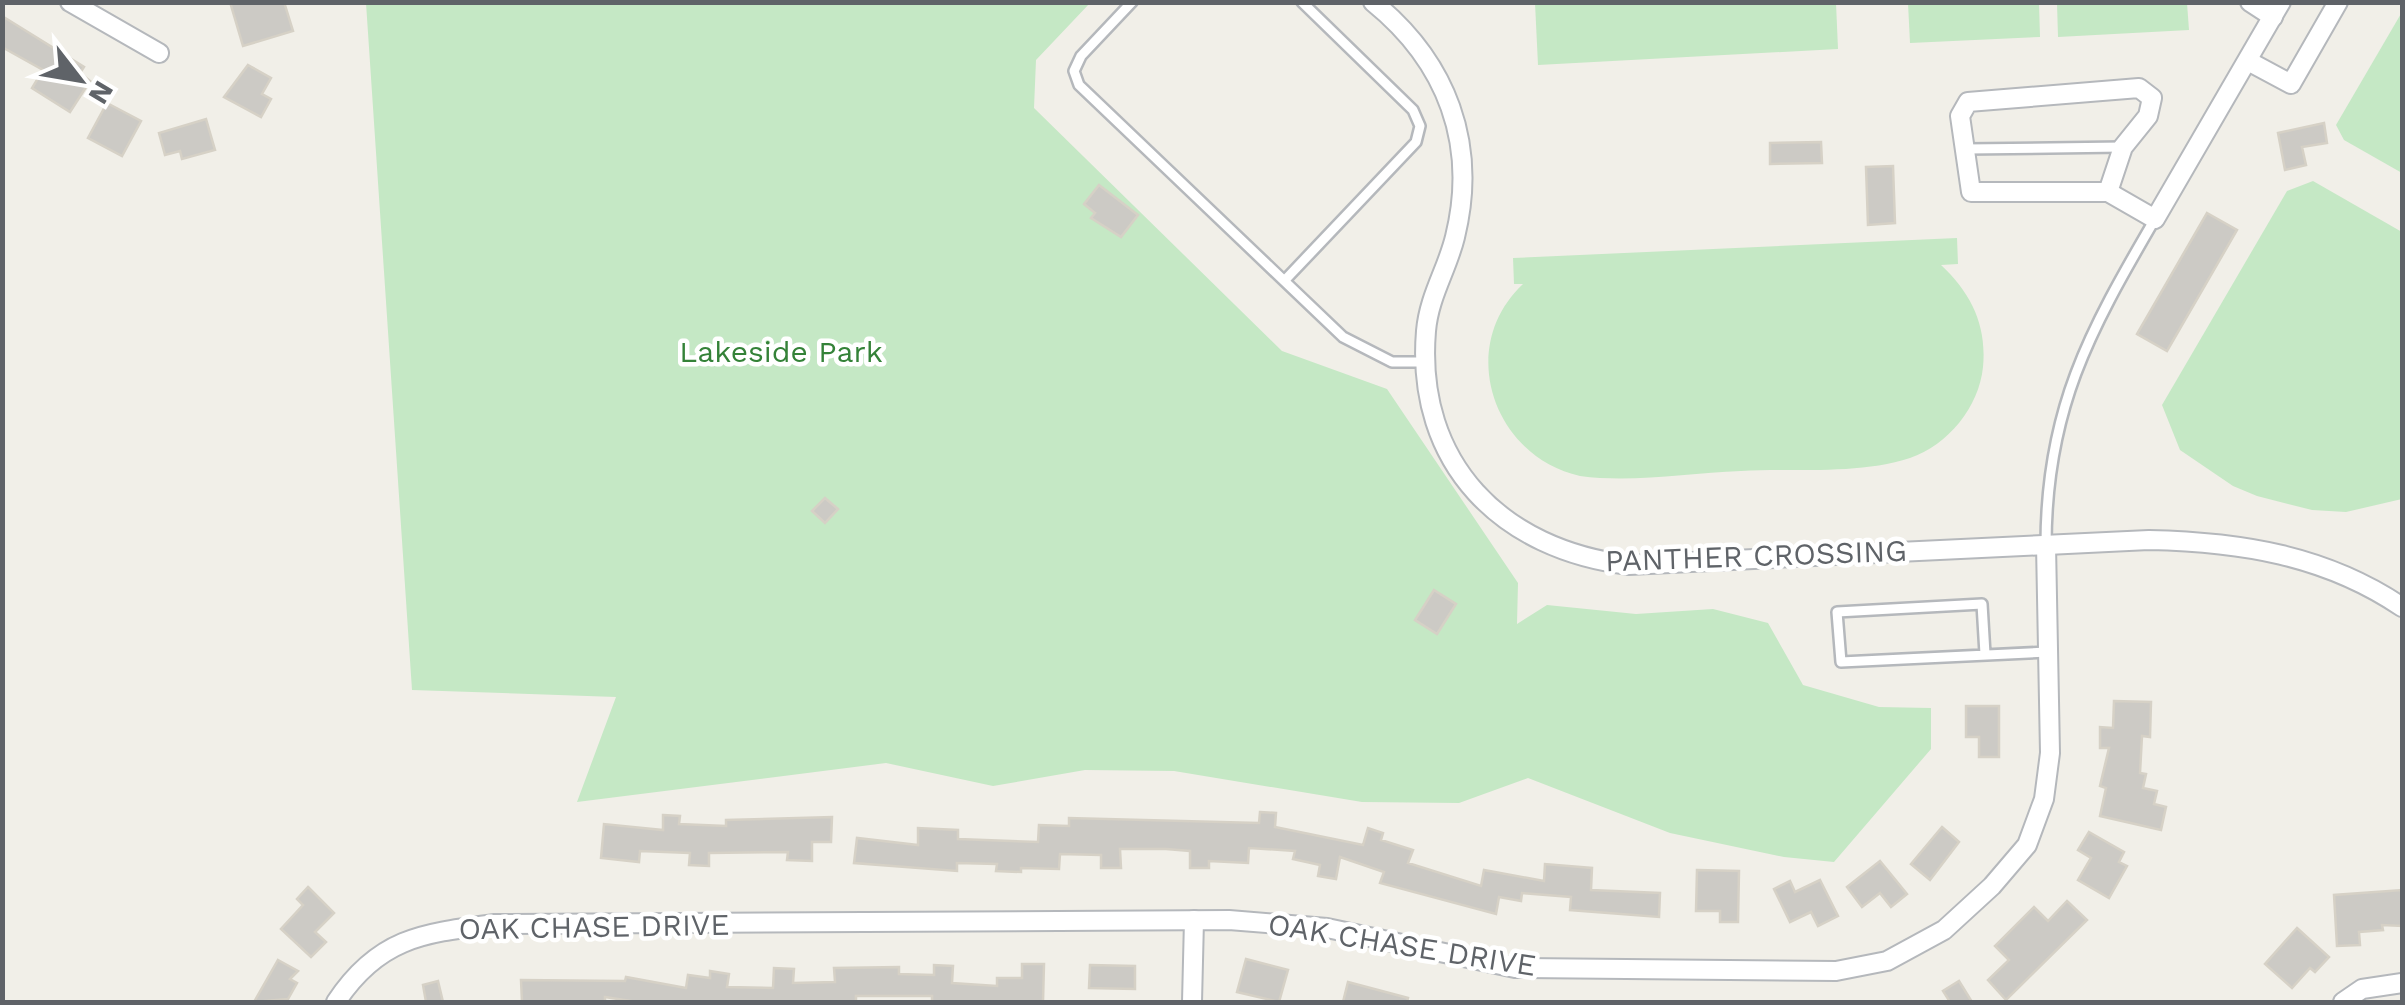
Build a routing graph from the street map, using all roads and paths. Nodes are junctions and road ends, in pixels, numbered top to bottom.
1 (70, 2) edge
2 (1132, 2) edge
3 (1302, 2) edge
4 (1373, 2) edge
5 (2250, 2) edge
6 (2338, 2) edge
7 (2277, 10) edge
8 (159, 53) dead end
9 (2248, 60) junction
10 (2123, 147) junction
11 (1965, 149) junction
12 (2108, 192) junction
13 (2155, 219) junction
14 (1284, 280) junction
15 (1426, 362) junction
16 (2046, 546) junction
17 (2402, 607) edge
18 (2047, 652) junction
19 (1984, 654) junction
20 (1194, 920) junction
21 (2402, 983) edge
22 (336, 1002) edge
23 (1192, 1002) edge
24 (2343, 1002) edge

1 - 8 street
2 - 14 lane
3 - 14 lane
4 - 15 street, PANTHER CROSSING
5 - 7 street
6 - 9 street
7 - 9 street
9 - 13 street
10 - 11 lane
10 - 11 street
10 - 12 street
11 - 12 street
12 - 13 street
13 - 16 lane
14 - 15 lane
15 - 16 street, PANTHER CROSSING
16 - 17 street, PANTHER CROSSING
16 - 18 street, OAK CHASE DRIVE
18 - 19 lane
18 - 20 street, OAK CHASE DRIVE
19 - 19 lane
20 - 22 street, OAK CHASE DRIVE
20 - 23 street
21 - 24 street

